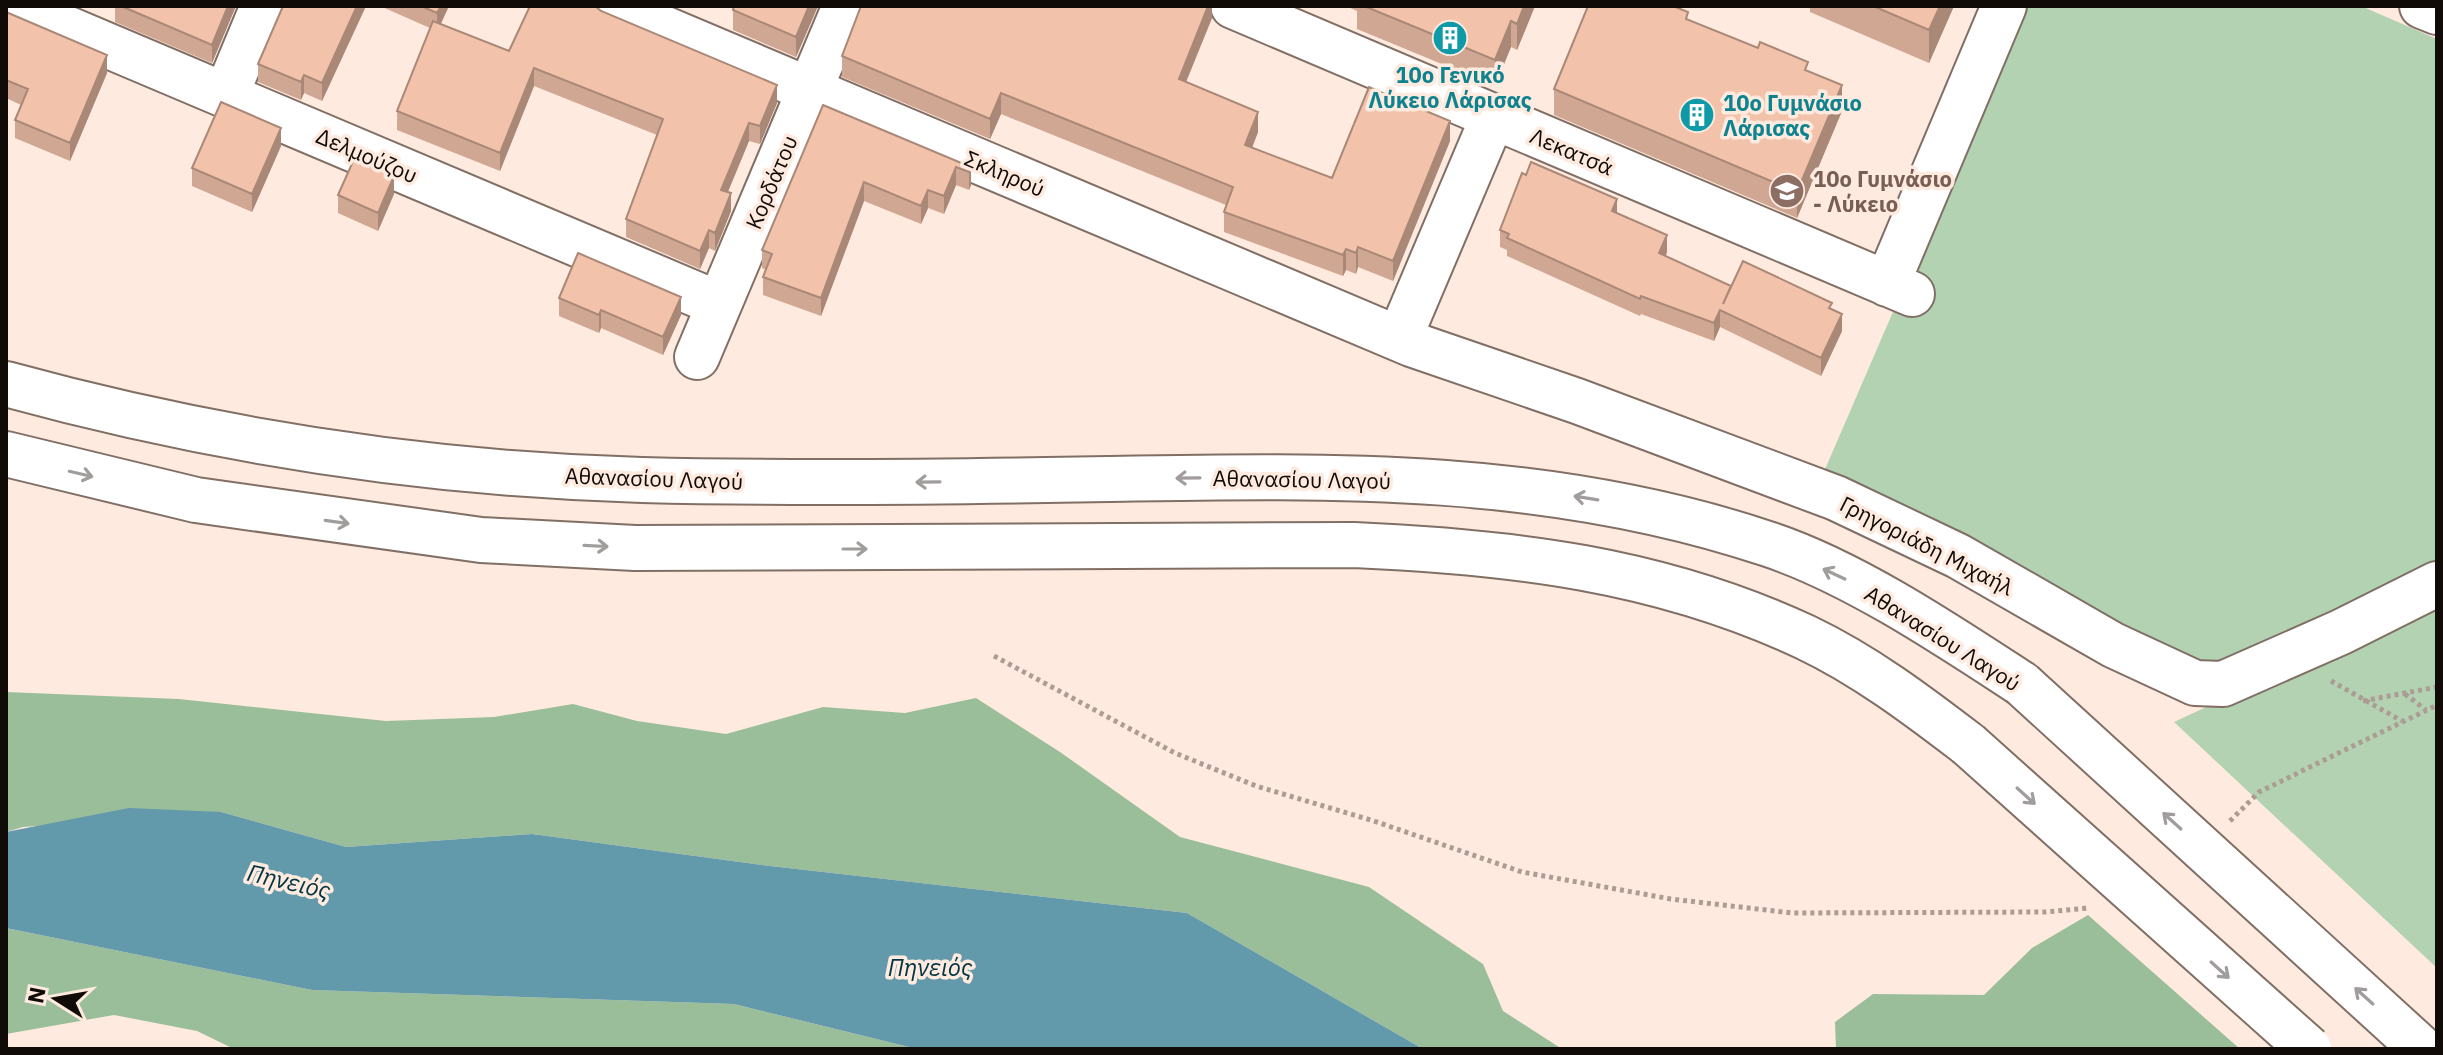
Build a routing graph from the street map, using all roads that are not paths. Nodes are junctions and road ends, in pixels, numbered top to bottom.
1 (14, 6) edge
2 (263, 6) edge
3 (611, 6) edge
4 (845, 6) edge
5 (1233, 6) edge
6 (2004, 6) edge
7 (2422, 6) edge
8 (2437, 12) edge
9 (809, 90) junction
10 (226, 95) junction
11 (1493, 117) junction
12 (719, 304) junction
13 (1399, 339) junction
14 (697, 357) dead end
15 (6, 384) edge
16 (6, 454) edge
17 (2437, 584) edge
18 (2309, 1049) edge
19 (2422, 1049) edge

1 - 10 main road, Δελμούζου
2 - 10 main road
3 - 9 main road, Σκληρού
4 - 9 main road, Κορδάτου
5 - 11 main road, Λεκατσά
6 - 11 main road, Λεκατσά
7 - 8 main road
9 - 12 main road, Κορδάτου
9 - 13 main road, Σκληρού
10 - 12 main road, Δελμούζου
11 - 13 main road
12 - 14 main road, Κορδάτου
13 - 17 main road, Γρηγοριάδη Μιχαήλ
19 -> 15 main road, Αθανασίου Λαγού, bridge
16 -> 18 main road, bridge

